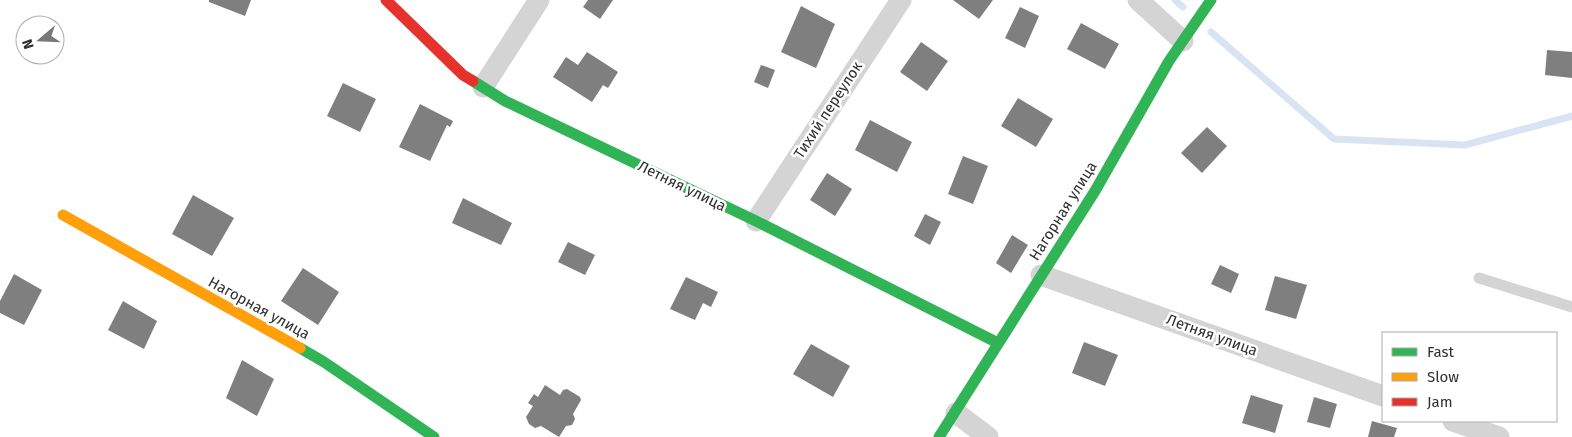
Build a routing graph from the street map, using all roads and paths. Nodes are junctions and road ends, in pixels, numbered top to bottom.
1 (386, 0) edge
2 (540, 0) edge
3 (901, 0) edge
4 (1138, 0) edge
5 (1211, 0) edge
6 (1183, 41) junction
7 (483, 87) junction
8 (63, 215) dead end
9 (756, 221) junction
10 (1041, 275) junction
11 (1479, 278) dead end
12 (1572, 307) edge
13 (998, 343) junction
14 (1382, 396) edge
15 (956, 412) junction
16 (1456, 422) edge
17 (434, 437) edge
18 (940, 437) edge
19 (988, 437) edge
20 (1499, 437) edge

1 - 7 street, Летняя улица
2 - 7 street
3 - 9 street, Тихий переулок
4 - 6 street
5 - 6 street, Нагорная улица
6 - 10 street, Нагорная улица
7 - 9 street, Летняя улица
8 - 17 street, Нагорная улица
9 - 13 street, Летняя улица
10 - 13 street, Нагорная улица
10 - 14 street, Летняя улица
11 - 12 lane
13 - 15 street, Нагорная улица
15 - 18 street, Нагорная улица
15 - 19 street
16 - 20 street

